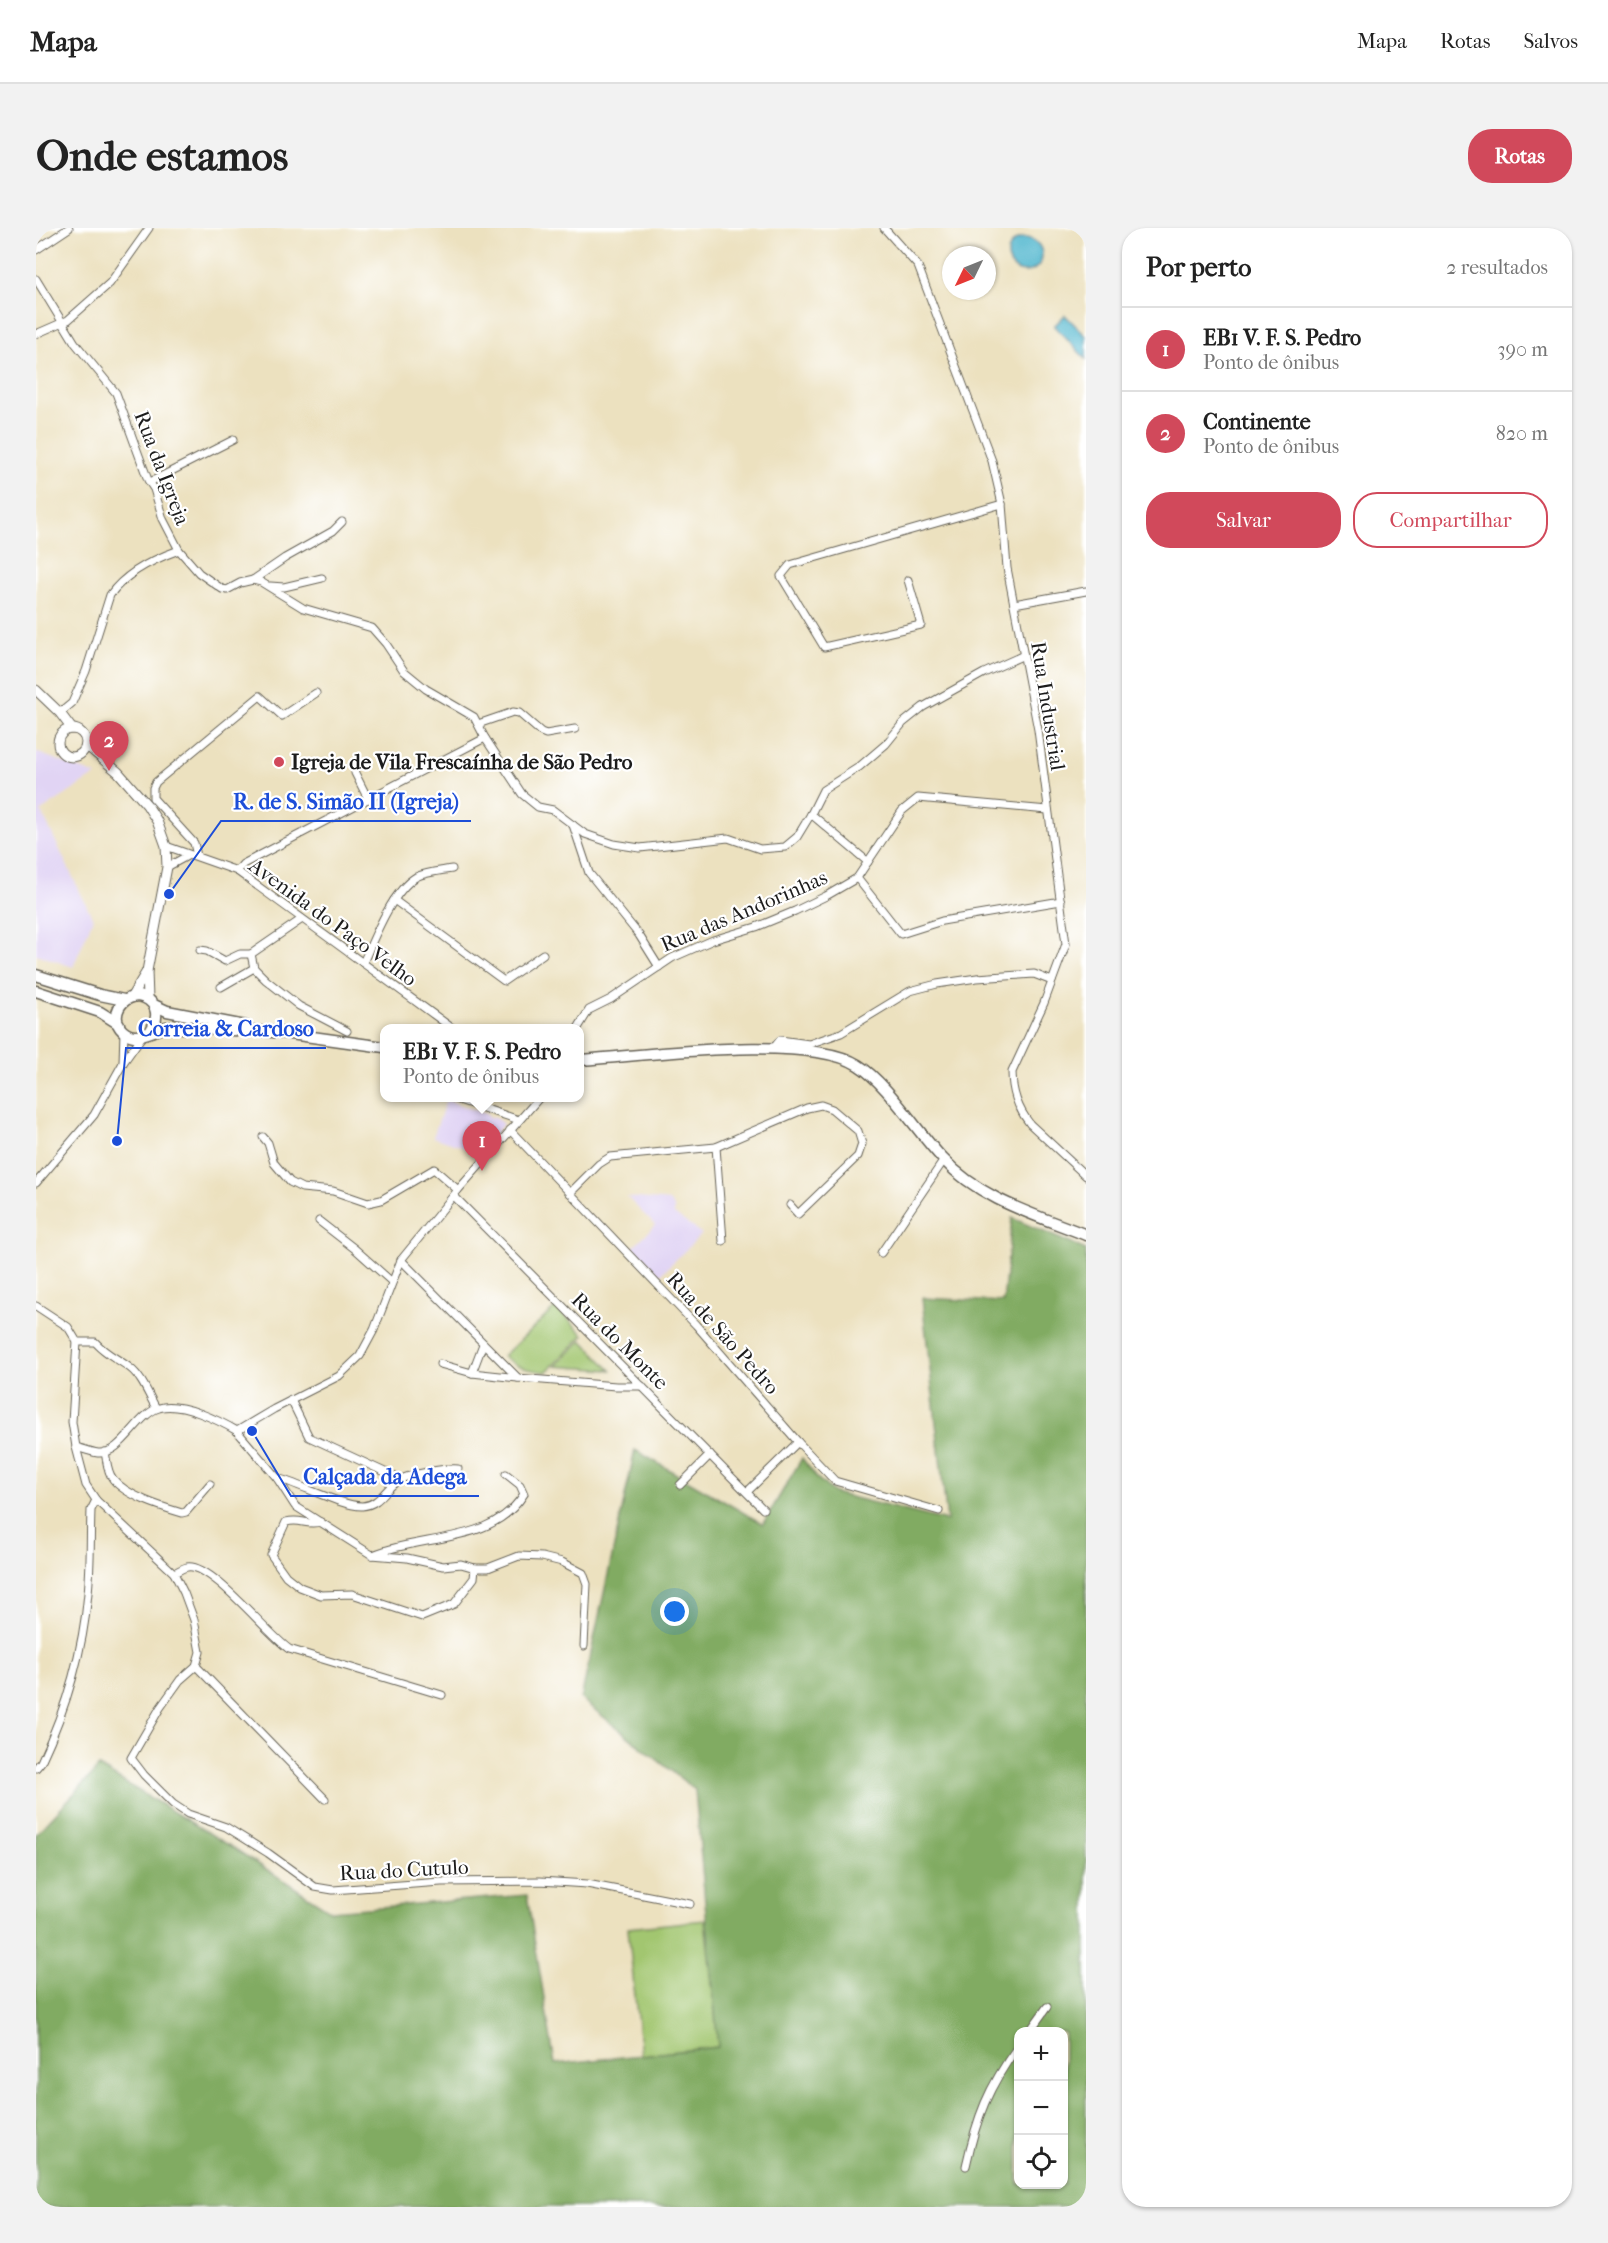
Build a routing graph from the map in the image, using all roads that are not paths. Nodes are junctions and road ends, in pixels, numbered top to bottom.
1 (69, 228) edge
2 (148, 228) edge
3 (884, 228) edge
4 (36, 250) edge
5 (36, 279) edge
6 (63, 322) junction
7 (36, 334) edge
8 (233, 440) dead end
9 (150, 482) junction
10 (1002, 504) junction
11 (342, 522) dead end
12 (179, 550) junction
13 (322, 578) dead end
14 (253, 580) junction
15 (908, 580) dead end
16 (267, 586) junction
17 (1086, 591) edge
18 (1014, 604) junction
19 (1024, 655) junction
20 (36, 690) edge
21 (316, 693) dead end
22 (60, 713) junction
23 (478, 724) junction
24 (72, 729) junction
25 (575, 729) dead end
26 (61, 734) junction
27 (485, 738) junction
28 (86, 745) junction
29 (78, 756) junction
30 (104, 759) junction
31 (355, 772) dead end
32 (368, 799) junction
33 (1048, 810) junction
34 (811, 814) junction
35 (573, 825) junction
36 (166, 846) junction
37 (193, 856) junction
38 (868, 862) junction
39 (167, 867) junction
40 (452, 869) dead end
41 (237, 871) junction
42 (857, 878) junction
43 (394, 900) junction
44 (1061, 901) junction
45 (302, 919) junction
46 (200, 950) dead end
47 (251, 954) junction
48 (543, 954) dead end
49 (363, 963) junction
50 (659, 967) junction
51 (254, 968) junction
52 (147, 971) junction
53 (36, 975) edge
54 (1052, 981) junction
55 (221, 987) dead end
56 (36, 991) edge
57 (128, 998) junction
58 (151, 1002) junction
59 (445, 1024) edge
60 (581, 1024) edge
61 (121, 1028) junction
62 (347, 1031) dead end
63 (147, 1032) junction
64 (275, 1032) junction
65 (380, 1046) edge
66 (773, 1050) junction
67 (584, 1060) edge
68 (123, 1063) junction
69 (465, 1102) edge
70 (535, 1102) edge
71 (519, 1120) junction
72 (510, 1130) junction
73 (264, 1137) dead end
74 (716, 1147) junction
75 (944, 1160) junction
76 (1086, 1176) edge
77 (36, 1183) edge
78 (456, 1193) junction
79 (570, 1194) junction
80 (790, 1205) dead end
81 (319, 1221) dead end
82 (1086, 1235) edge
83 (723, 1241) dead end
84 (881, 1253) dead end
85 (401, 1260) junction
86 (392, 1282) junction
87 (36, 1306) edge
88 (77, 1342) junction
89 (483, 1344) junction
90 (440, 1364) dead end
91 (472, 1373) junction
92 (518, 1378) junction
93 (642, 1386) junction
94 (291, 1400) junction
95 (156, 1408) junction
96 (237, 1431) junction
97 (798, 1442) junction
98 (76, 1447) junction
99 (105, 1452) junction
100 (710, 1455) junction
101 (458, 1468) dead end
102 (506, 1474) dead end
103 (277, 1478) junction
104 (400, 1479) junction
105 (210, 1484) dead end
106 (680, 1485) dead end
107 (747, 1492) junction
108 (96, 1500) junction
109 (763, 1509) dead end
110 (939, 1511) dead end
111 (321, 1522) junction
112 (372, 1555) junction
113 (475, 1568) junction
114 (174, 1573) junction
115 (584, 1646) dead end
116 (196, 1666) junction
117 (442, 1695) dead end
118 (36, 1768) edge
119 (325, 1799) dead end
120 (690, 1904) dead end
121 (1047, 2007) dead end
122 (1032, 2027) edge
123 (1014, 2052) edge
124 (966, 2166) dead end

1 - 4 street
2 - 6 street
3 - 10 street, Rua Industrial
5 - 6 street, Rua da Igreja
6 - 7 street
6 - 9 street, Rua da Igreja
8 - 9 street
9 - 12 street, Rua da Igreja
10 - 15 street
10 - 18 street, Rua Industrial
11 - 14 street
12 - 14 street
12 - 22 street, Rua da Igreja
13 - 16 street
14 - 16 street
16 - 23 street
17 - 18 street
18 - 19 street, Rua Industrial
19 - 33 street, Rua Industrial
19 - 34 street
20 - 22 main road
21 - 37 street
22 - 24 main road
22 - 26 main road
23 - 25 street
23 - 27 street
24 - 26 main road
24 - 28 main road
26 - 29 main road
27 - 32 street
27 - 35 street
28 - 29 main road
28 - 30 main road
29 - 30 main road
30 - 36 main road
31 - 32 street
32 - 41 street
33 - 38 street, Rua das Andorinhas
33 - 44 street, Rua Industrial
34 - 35 street
34 - 38 street
35 - 50 street
36 - 37 street, Avenida do Paço Velho
36 - 39 main road
37 - 39 street
37 - 41 street, Avenida do Paço Velho
38 - 42 street, Rua das Andorinhas
39 - 52 main road
40 - 43 street
41 - 45 street, Avenida do Paço Velho
42 - 44 street
42 - 50 street, Rua das Andorinhas
43 - 48 street
43 - 49 street
44 - 54 street, Rua Industrial
45 - 47 street
45 - 49 street, Avenida do Paço Velho
46 - 47 street
47 - 51 street
49 - 59 street, Avenida do Paço Velho
50 - 60 street, Rua das Andorinhas
51 - 55 street
51 - 62 street
52 - 57 main road
52 - 58 main road
53 - 57 main road
54 - 66 street
54 - 76 street, Rua Industrial
56 - 61 main road
57 - 58 main road
57 - 61 main road
58 - 63 main road
58 - 64 main road
61 - 63 main road
61 - 68 street
63 - 64 main road
63 - 68 street
64 - 65 main road
66 - 67 main road
66 - 75 main road
68 - 77 street
69 - 71 street
70 - 71 street
71 - 72 street
72 - 78 street
72 - 79 street, Rua de São Pedro
73 - 78 street, Rua do Monte
74 - 79 street
74 - 80 street
74 - 83 street
75 - 82 main road
75 - 84 street
78 - 85 street
78 - 93 street, Rua do Monte
79 - 97 street, Rua de São Pedro
81 - 86 street
85 - 86 street
85 - 89 street
86 - 94 street
87 - 88 street
88 - 95 street
88 - 98 street
89 - 91 street
89 - 92 street
90 - 91 street
91 - 92 street
92 - 93 street
93 - 100 street, Rua do Monte
94 - 96 street
94 - 104 street
95 - 96 street
95 - 99 street
96 - 103 street
97 - 107 street
97 - 110 street, Rua de São Pedro
98 - 99 street
98 - 108 street
99 - 105 street
100 - 106 street
100 - 107 street, Rua do Monte
101 - 104 street
102 - 112 street
103 - 104 street
103 - 111 street
107 - 109 street, Rua do Monte
108 - 114 street
108 - 118 street
111 - 112 street
111 - 113 street
112 - 113 street
113 - 115 street
114 - 116 street
114 - 117 street
116 - 119 street
116 - 120 street, Rua do Cutulo
121 - 122 street
123 - 124 street

